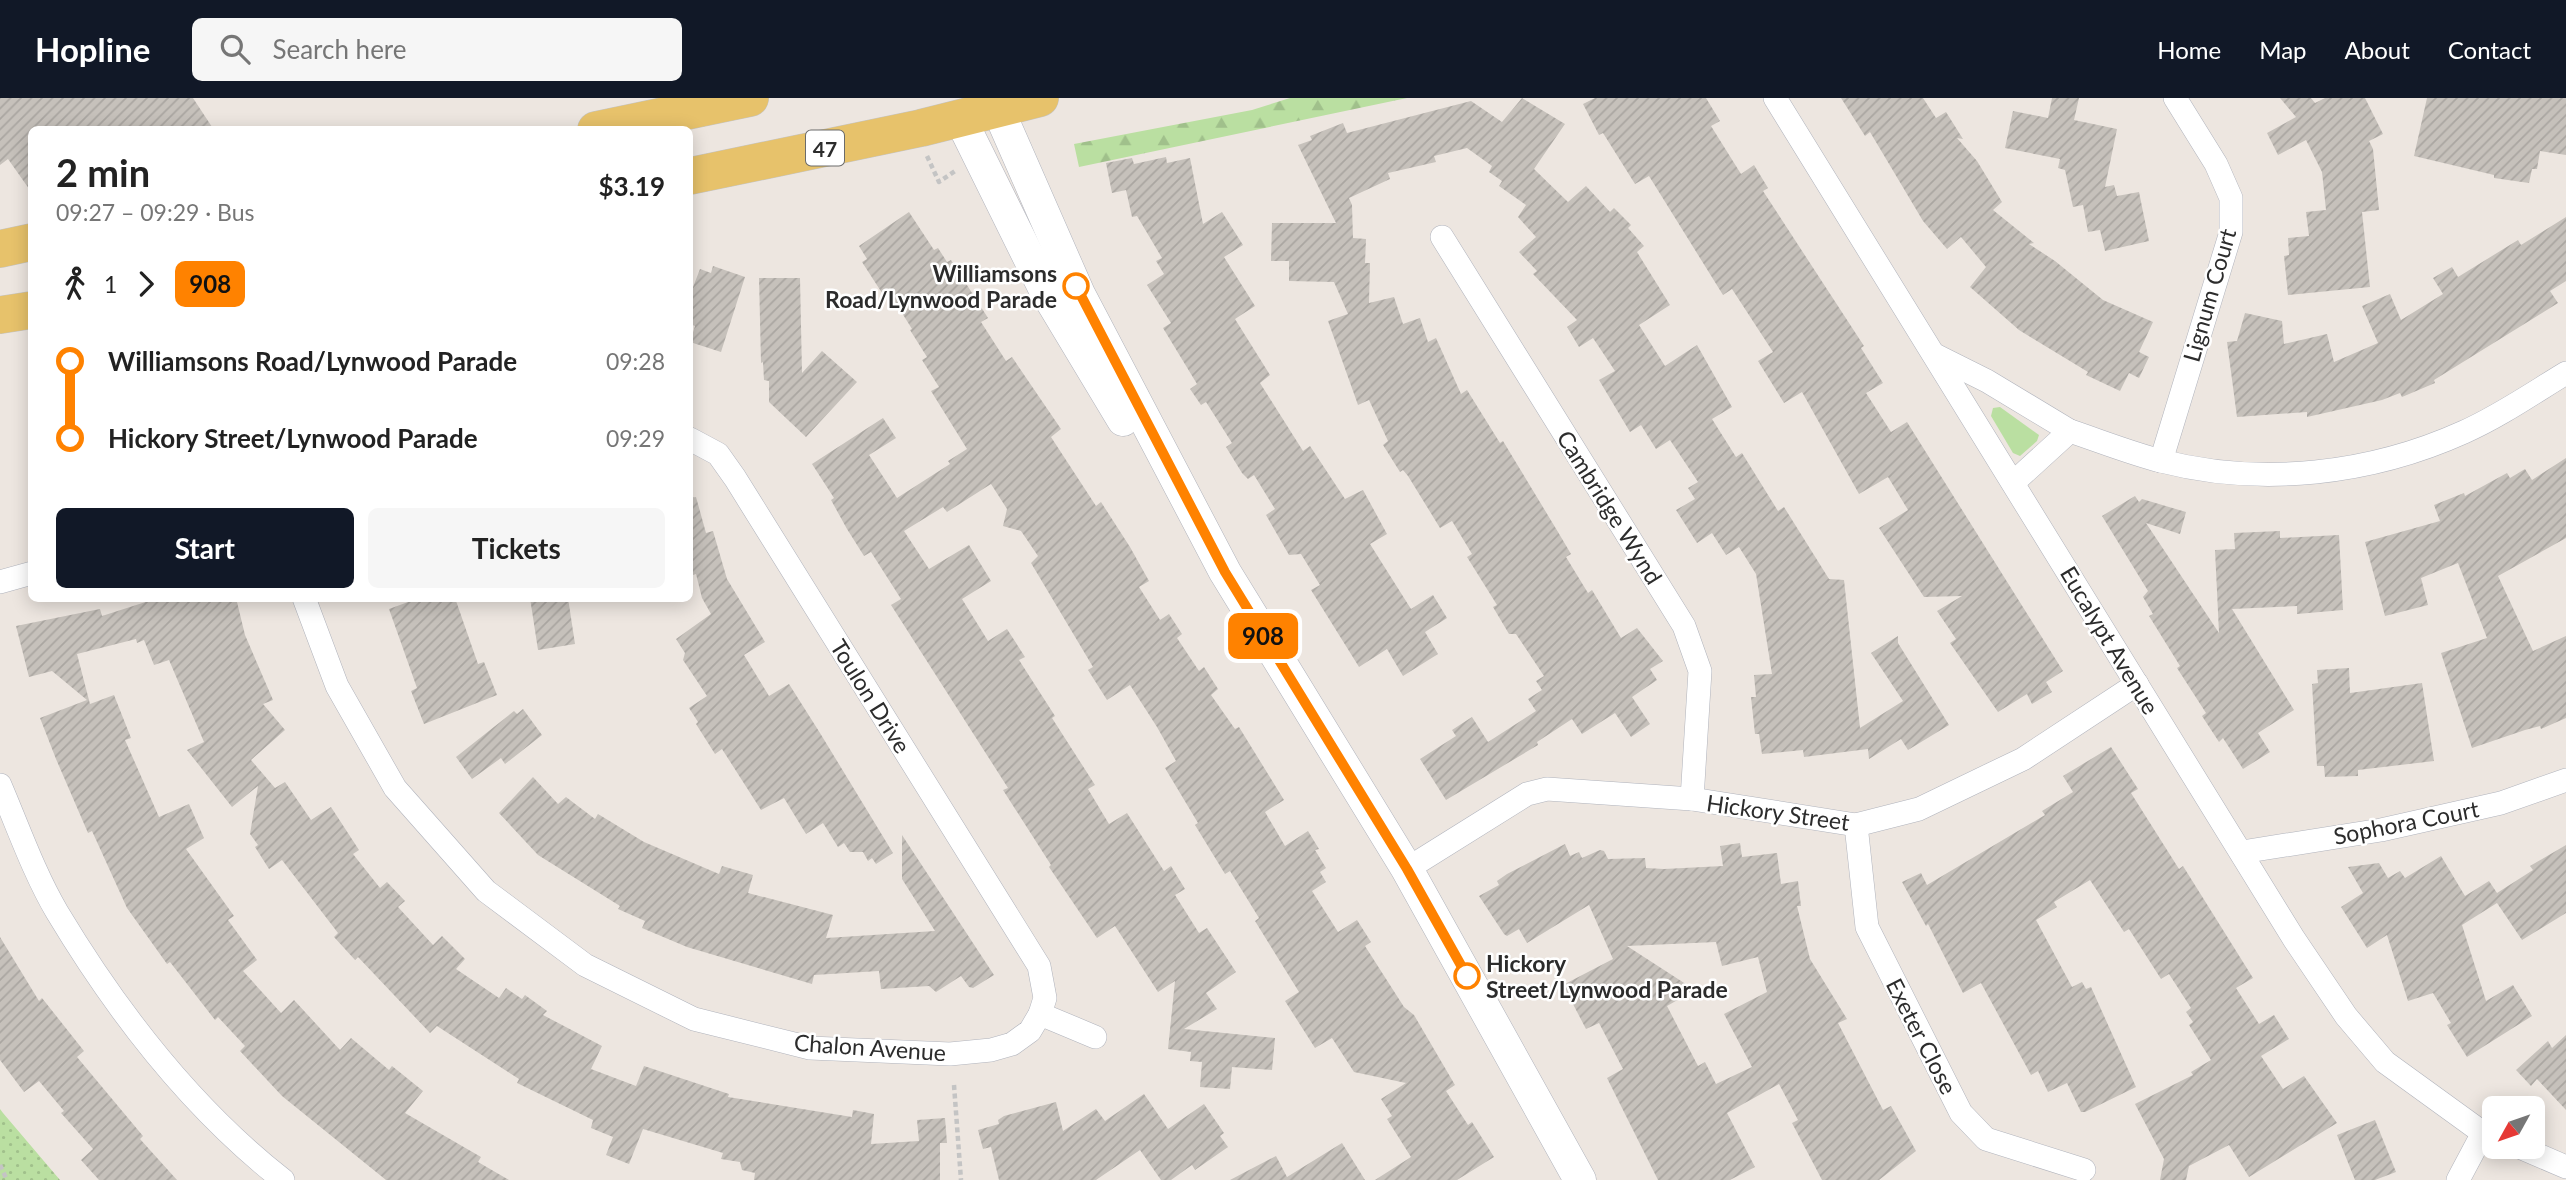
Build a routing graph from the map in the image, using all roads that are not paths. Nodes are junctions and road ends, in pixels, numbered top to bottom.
1 (750, 98) edge
2 (1040, 98) edge
3 (1775, 98) edge
4 (2175, 98) edge
5 (995, 103) edge
6 (955, 108) edge
7 (615, 126) edge
8 (693, 175) edge
9 (1442, 237) dead end
10 (28, 243) edge
11 (0, 249) edge
12 (28, 311) edge
13 (0, 315) edge
14 (1935, 355) junction
15 (2566, 373) edge
16 (2070, 431) junction
17 (693, 441) edge
18 (2161, 461) junction
19 (2014, 482) junction
20 (1225, 572) junction
21 (28, 574) edge
22 (0, 582) edge
23 (306, 602) edge
24 (2137, 684) junction
25 (2566, 780) edge
26 (0, 785) edge
27 (1692, 800) junction
28 (1856, 825) junction
29 (2242, 852) junction
30 (1407, 869) junction
31 (1040, 1014) junction
32 (1095, 1037) dead end
33 (2482, 1131) edge
34 (2482, 1144) edge
35 (2545, 1158) edge
36 (2566, 1167) edge
37 (2084, 1170) dead end
38 (1570, 1176) edge
39 (283, 1180) edge
40 (2458, 1180) edge

1 - 7 main road
2 - 5 main road, 47
3 - 14 street, Eucalypt Avenue
4 - 18 street, Lignum Court
5 - 6 main road, 47
5 - 20 main road
6 - 8 main road, 47
6 - 20 main road
9 - 27 street, Cambridge Wynd
10 - 11 main road
12 - 13 main road
14 - 16 street
14 - 19 street, Eucalypt Avenue
15 - 18 street
16 - 18 street
16 - 19 street
17 - 31 street, Toulon Drive
19 - 24 street, Eucalypt Avenue
20 - 30 main road
21 - 22 street
23 - 31 street, Chalon Avenue
24 - 28 street, Hickory Street
24 - 29 street, Eucalypt Avenue
25 - 29 street, Sophora Court
26 - 39 street
27 - 28 street, Hickory Street
27 - 30 street, Hickory Street
28 - 37 street, Exeter Close
29 - 33 street, Eucalypt Avenue
30 - 38 main road
31 - 32 street
34 - 40 street
35 - 36 street

